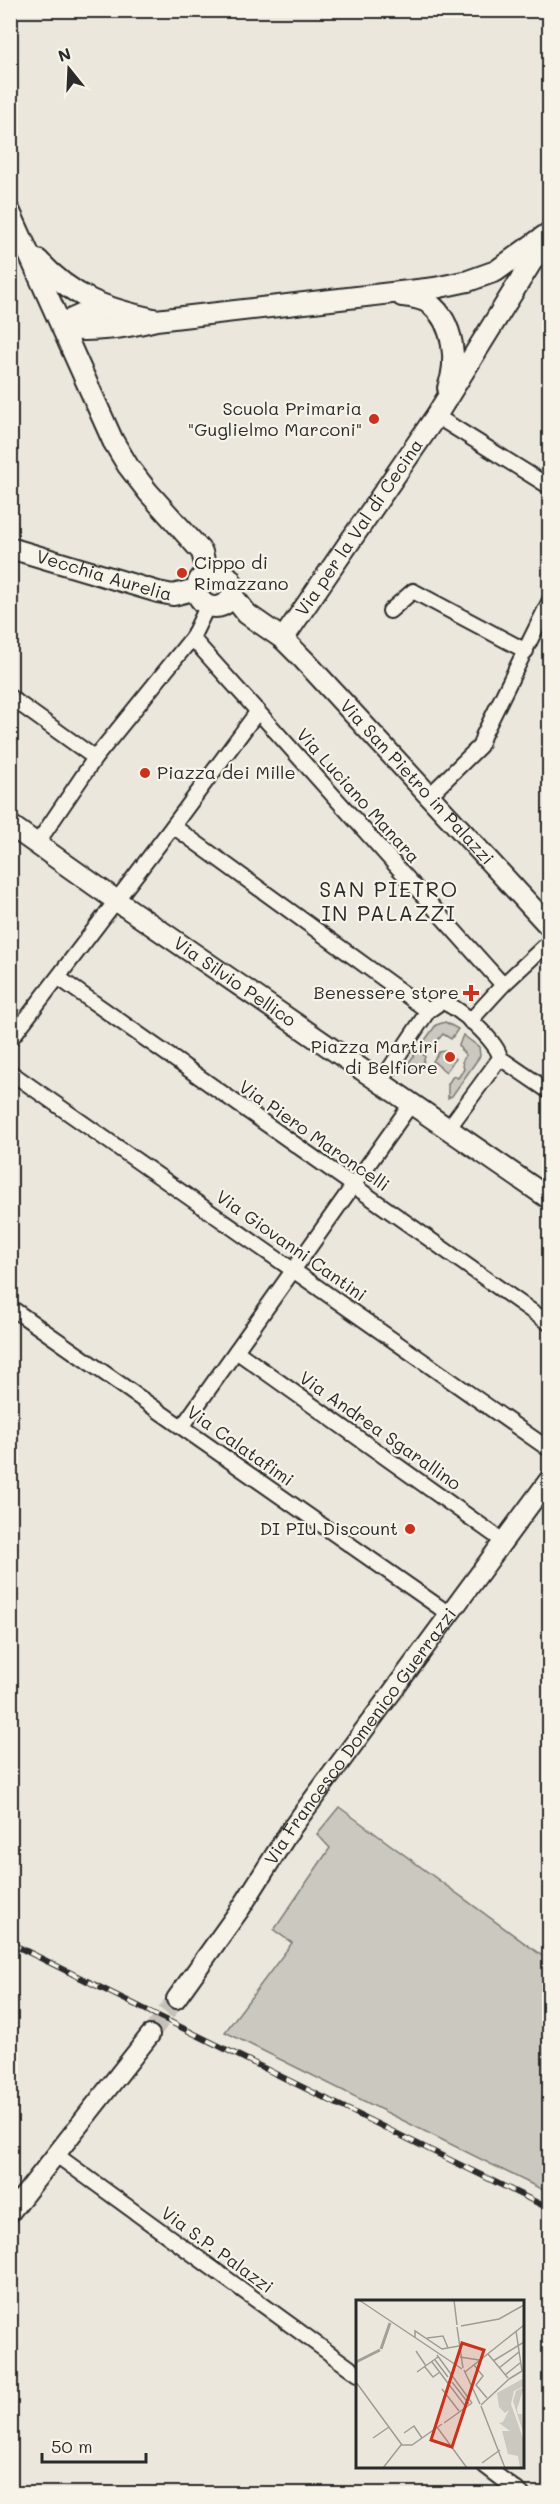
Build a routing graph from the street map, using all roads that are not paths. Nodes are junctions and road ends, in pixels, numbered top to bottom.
1 (10, 212) edge
2 (549, 233) edge
3 (26, 245) junction
4 (388, 293) junction
5 (111, 309) junction
6 (156, 320) junction
7 (62, 326) junction
8 (436, 416) junction
9 (549, 487) edge
10 (10, 548) edge
11 (204, 589) junction
12 (232, 595) junction
13 (549, 600) edge
14 (390, 611) dead end
15 (192, 638) junction
16 (283, 639) junction
17 (526, 651) junction
18 (10, 697) edge
19 (258, 711) junction
20 (95, 758) junction
21 (430, 795) junction
22 (10, 825) edge
23 (173, 826) junction
24 (36, 845) junction
25 (117, 902) junction
26 (549, 927) edge
27 (549, 941) edge
28 (58, 978) junction
29 (503, 985) junction
30 (428, 1011) junction
31 (470, 1021) junction
32 (10, 1040) edge
33 (500, 1059) junction
34 (10, 1072) edge
35 (380, 1083) junction
36 (549, 1092) edge
37 (411, 1104) junction
38 (448, 1129) junction
39 (354, 1186) junction
40 (547, 1191) edge
41 (294, 1269) junction
42 (10, 1307) edge
43 (549, 1324) edge
44 (236, 1351) junction
45 (182, 1427) junction
46 (549, 1450) edge
47 (549, 1478) edge
48 (502, 1541) junction
49 (449, 1614) junction
50 (177, 2000) tunnel mouth
51 (150, 2035) tunnel mouth
52 (55, 2154) junction
53 (10, 2213) edge
54 (356, 2373) edge
55 (488, 2468) edge
56 (522, 2493) edge

1 - 3 main road
2 - 4 main road
2 - 8 main road
3 - 5 main road
3 - 7 main road
4 - 6 main road
4 - 8 main road
5 - 6 main road
5 - 7 main road
6 - 7 main road
7 - 11 main road
8 - 9 street
8 - 16 main road, Via per la Val di Cecina
10 - 11 main road, Vecchia Aurelia
11 - 12 main road, Vecchia Aurelia
11 - 12 main road
11 - 15 street
12 - 16 main road
13 - 17 street
14 - 17 street
15 - 19 street, Via Luciano Manara
15 - 20 street
16 - 21 main road, Via San Pietro in Palazzi
17 - 21 street
18 - 20 street
19 - 23 street
19 - 29 street, Via Luciano Manara
20 - 24 street
21 - 26 main road, Via San Pietro in Palazzi
22 - 24 main road, Via Silvio Pellico
23 - 25 street
23 - 30 street
24 - 25 main road, Via Silvio Pellico
25 - 28 street
25 - 35 main road, Via Silvio Pellico
27 - 29 street
28 - 32 street
28 - 39 street, Via Piero Maroncelli
29 - 31 street
30 - 31 street
30 - 35 street
31 - 33 street
33 - 36 street
33 - 38 street
34 - 41 street, Via Giovanni Cantini
35 - 37 main road, Via Silvio Pellico
37 - 38 main road, Via Silvio Pellico
37 - 39 street
38 - 40 main road, Via Silvio Pellico
39 - 41 street
39 - 43 street, Via Piero Maroncelli
41 - 44 street
41 - 46 street, Via Giovanni Cantini
42 - 45 street, Via Calatafimi
44 - 45 street
44 - 48 street, Via Andrea Sgarallino
45 - 49 street, Via Calatafimi
47 - 48 street, Via Francesco Domenico Guerrazzi
48 - 49 street, Via Francesco Domenico Guerrazzi
49 - 50 street, Via Francesco Domenico Guerrazzi
51 - 52 street
52 - 53 street
52 - 54 street, Via S.P. Palazzi
55 - 56 street

